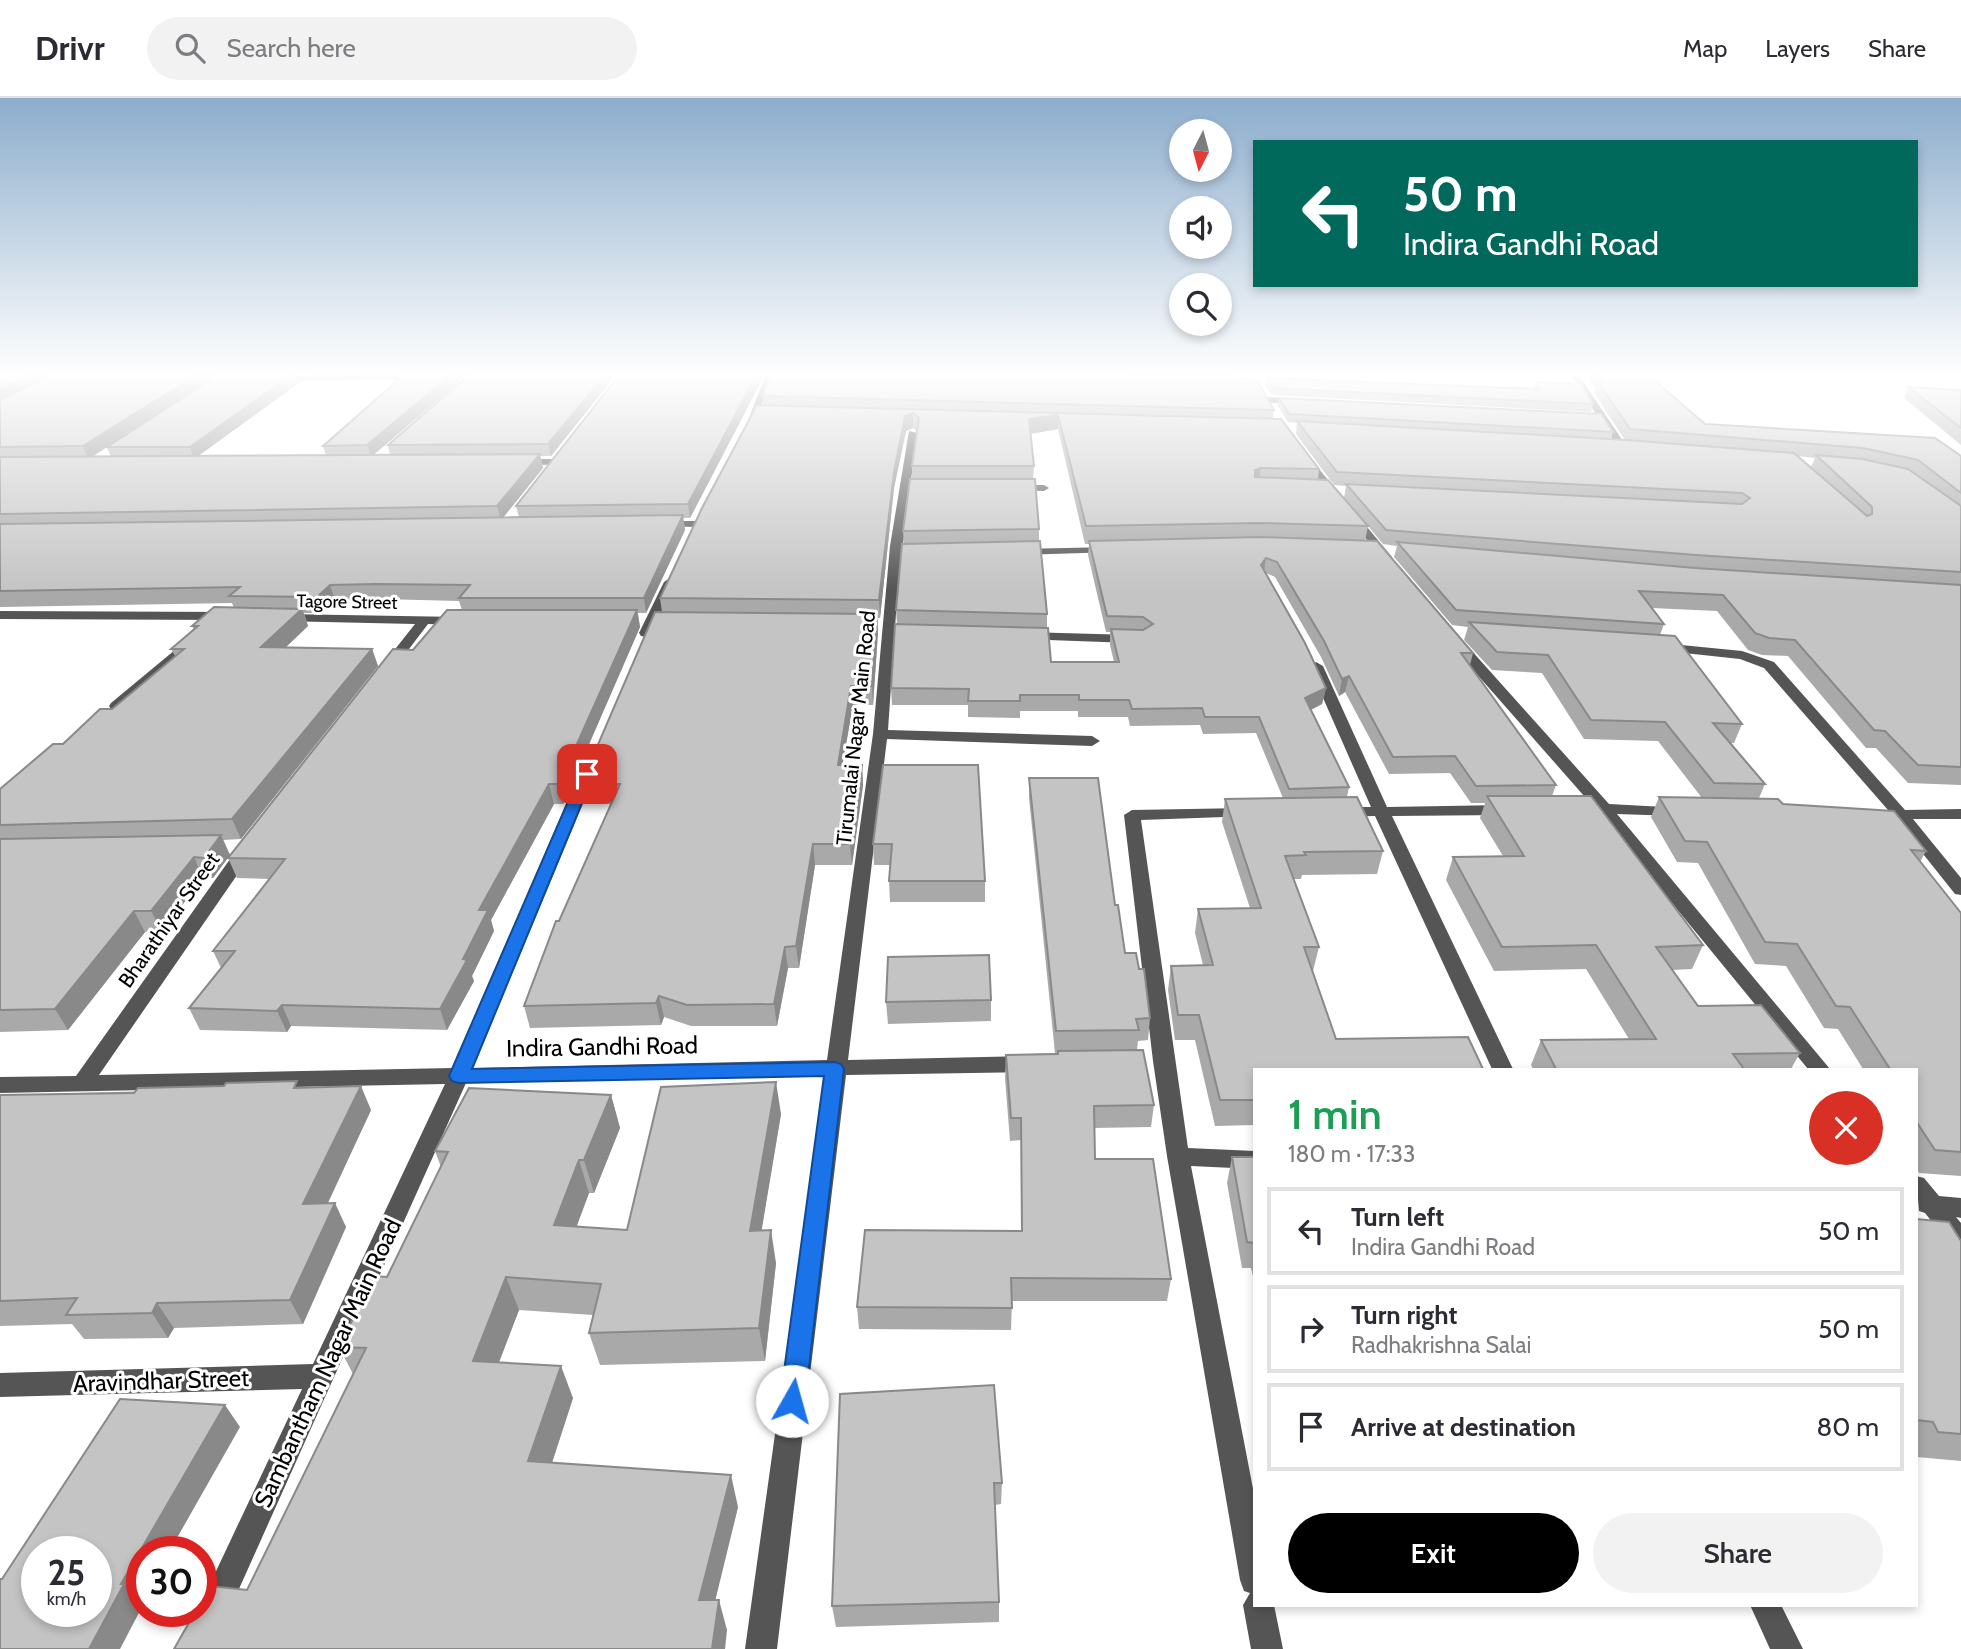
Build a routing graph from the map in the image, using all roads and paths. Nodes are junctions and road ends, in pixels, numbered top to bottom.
1 (911, 446) edge
2 (1613, 446) edge
3 (1296, 447) edge
4 (1622, 447) joint
5 (1635, 448) edge
6 (563, 451) edge
7 (513, 462) edge
8 (554, 462) junction
9 (546, 473) edge
10 (1005, 488) edge
11 (1044, 488) dead end
12 (1325, 491) junction
13 (1343, 492) edge
14 (696, 524) edge
15 (642, 525) edge
16 (1129, 550) edge
17 (1000, 552) edge
18 (1396, 569) edge
19 (674, 572) edge
20 (0, 615) edge
21 (219, 616) junction
22 (246, 617) edge
23 (274, 617) edge
24 (424, 621) junction
25 (478, 621) edge
26 (1474, 634) edge
27 (1007, 636) edge
28 (1142, 639) edge
29 (1306, 646) edge
30 (1649, 646) edge
31 (640, 648) edge
32 (374, 686) edge
33 (104, 716) edge
34 (880, 734) junction
35 (1092, 741) dead end
36 (597, 749) edge
37 (1576, 809) edge
38 (1604, 809) junction
39 (1521, 810) edge
40 (1381, 811) junction
41 (1699, 811) edge
42 (1325, 812) edge
43 (1256, 813) edge
44 (1861, 814) edge
45 (1961, 814) edge
46 (1901, 815) junction
47 (220, 848) edge
48 (1961, 890) edge
49 (1163, 1061) junction
50 (1136, 1062) edge
51 (1054, 1064) edge
52 (1503, 1068) edge
53 (1819, 1068) edge
54 (835, 1069) junction
55 (459, 1076) junction
56 (83, 1082) junction
57 (0, 1085) edge
58 (1178, 1156) junction
59 (1253, 1160) edge
60 (1924, 1204) edge
61 (1961, 1208) edge
62 (1961, 1240) edge
63 (323, 1376) junction
64 (0, 1385) edge
65 (1253, 1569) edge
66 (1259, 1607) edge
67 (1766, 1607) edge
68 (196, 1649) edge
69 (761, 1649) edge
70 (1267, 1649) edge
71 (1787, 1649) edge

1 - 34 street, Tirumalai Nagar Main Road
2 - 4 street
3 - 12 street
4 - 5 street
6 - 8 street
7 - 8 street
8 - 9 street
10 - 11 street
12 - 13 street
12 - 18 street
14 - 15 street
16 - 17 street
19 - 31 street
20 - 21 street
21 - 22 street
21 - 33 street
23 - 24 street, Tagore Street
24 - 25 street, Tagore Street
24 - 32 street
26 - 38 street
27 - 28 street
29 - 40 street
30 - 46 street
34 - 35 street
34 - 54 street, Tirumalai Nagar Main Road
36 - 55 street, Sambantham Nagar Main Road
37 - 38 street
38 - 41 street
38 - 53 street
39 - 40 street
40 - 42 street
40 - 52 street
43 - 49 street
44 - 46 street
45 - 46 street
46 - 48 street
47 - 56 street, Bharathiyar Street
49 - 50 street
49 - 58 street
51 - 54 street, Indira Gandhi Road
54 - 55 street, Indira Gandhi Road
54 - 69 street, Tirumalai Nagar Main Road
55 - 56 street, Indira Gandhi Road
55 - 63 street, Sambantham Nagar Main Road
56 - 57 street, Indira Gandhi Road
58 - 59 street
58 - 65 street
60 - 61 street
60 - 62 street
63 - 64 street, Aravindhar Street
63 - 68 street, Sambantham Nagar Main Road
66 - 70 street
67 - 71 street

